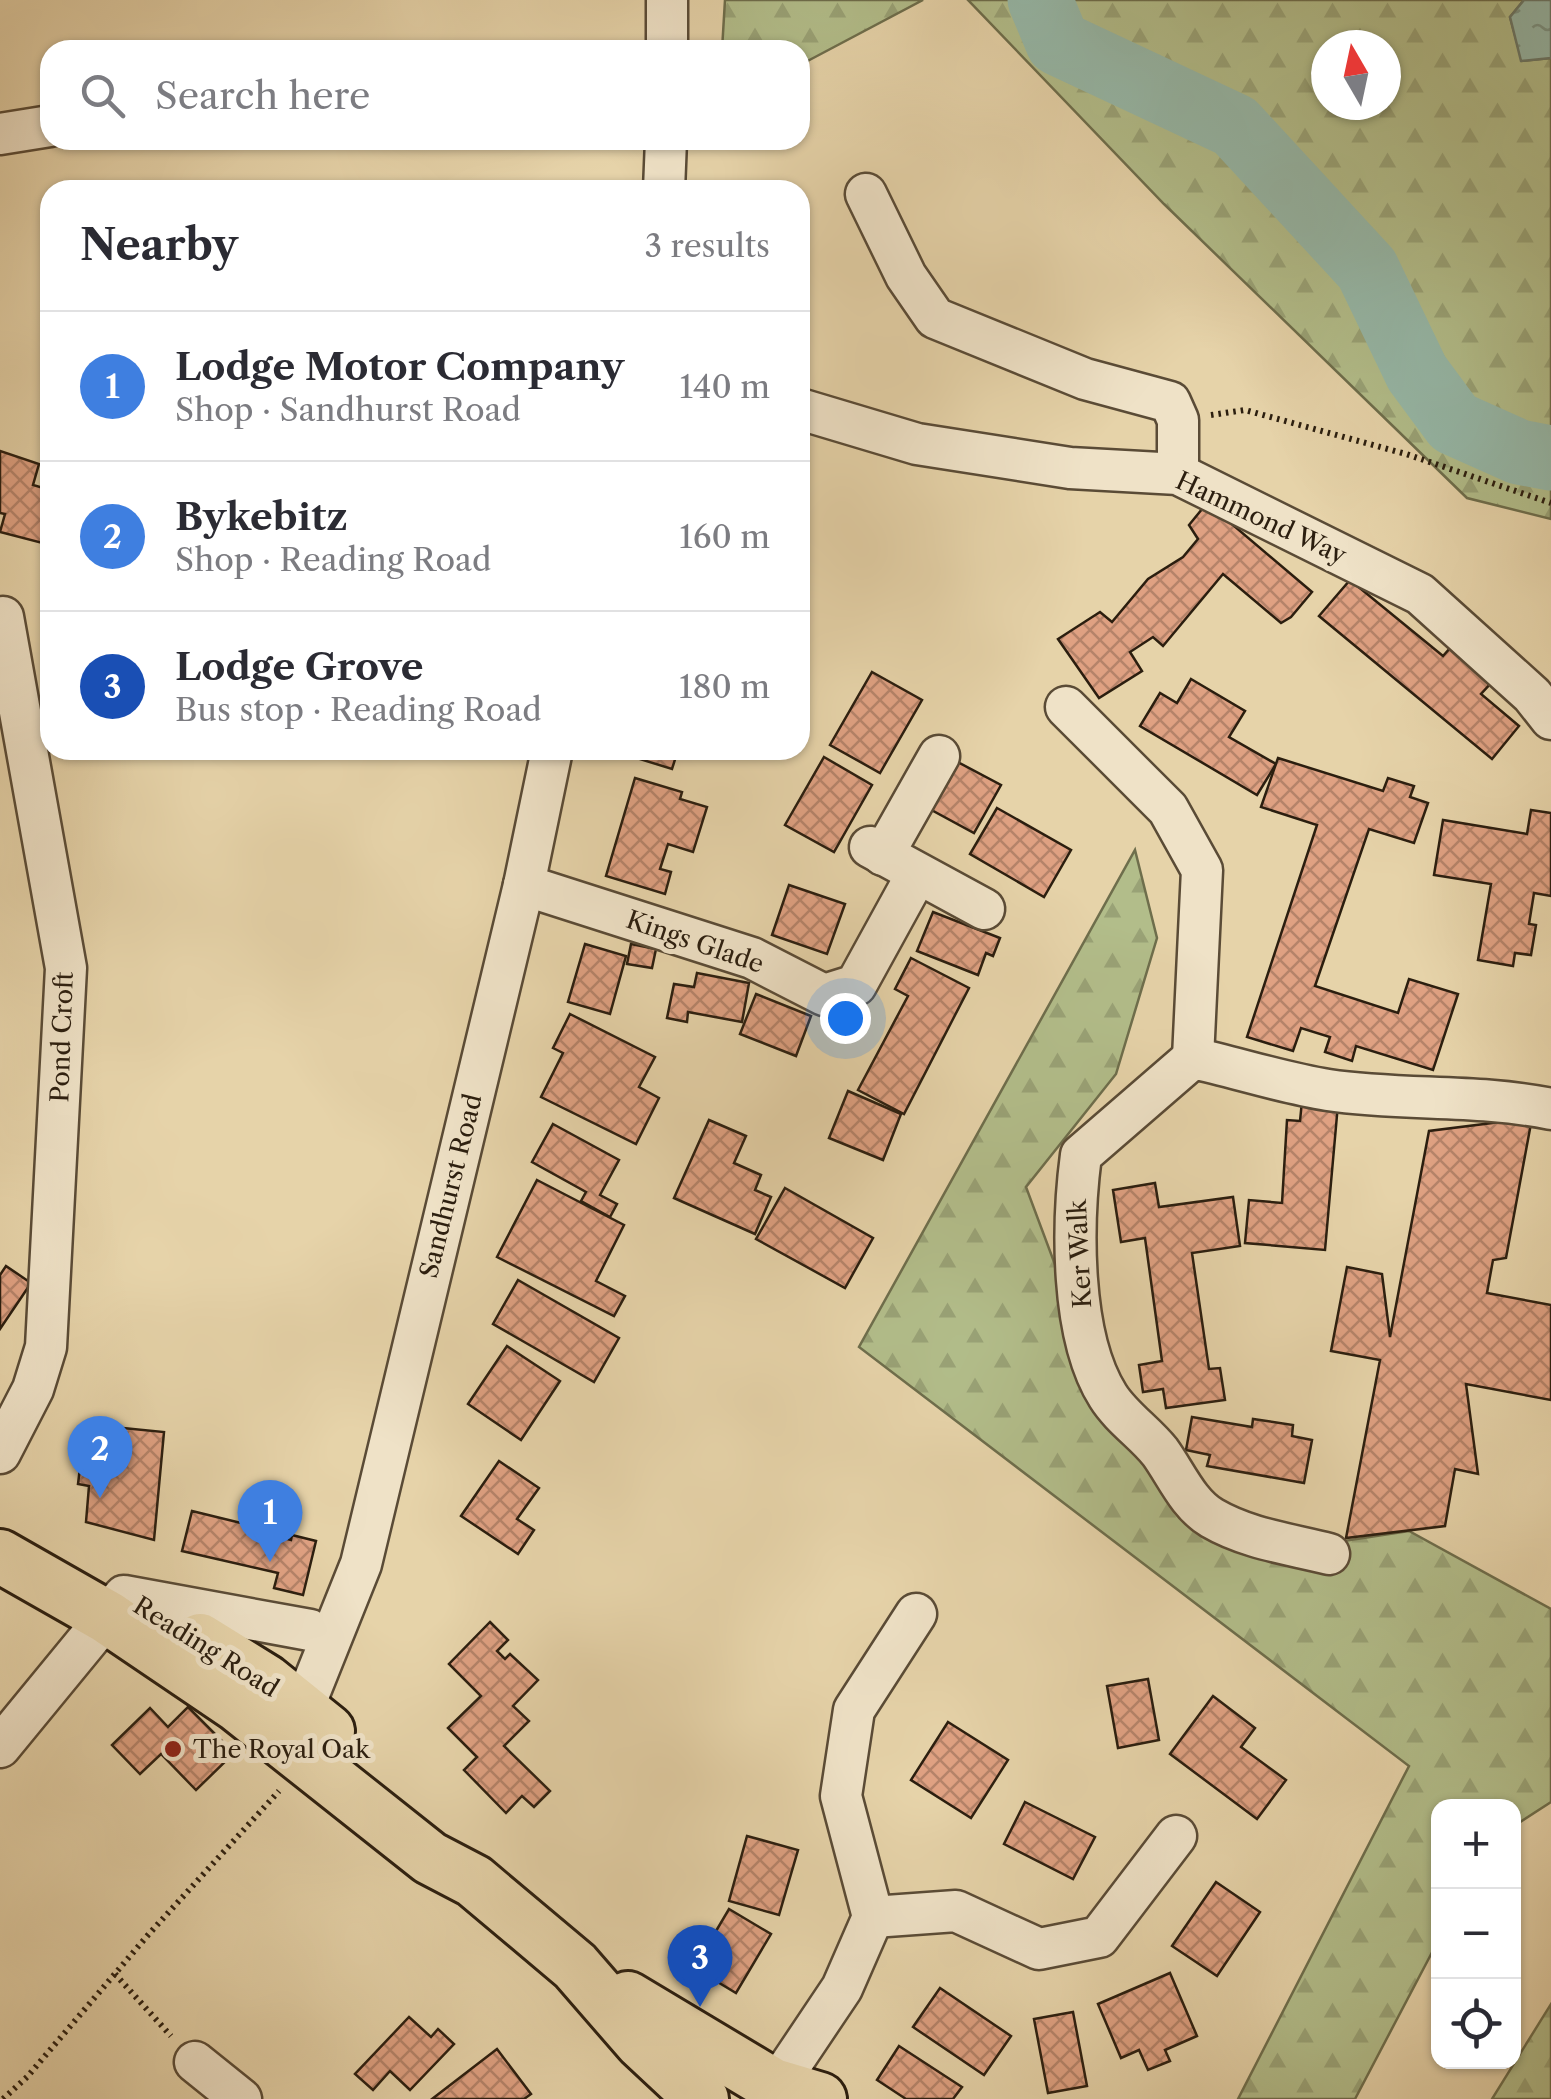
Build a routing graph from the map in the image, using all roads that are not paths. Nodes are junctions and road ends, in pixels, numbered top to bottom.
1 (667, 0) edge
2 (666, 40) edge
3 (40, 128) edge
4 (0, 134) edge
5 (666, 150) edge
6 (664, 180) edge
7 (866, 194) dead end
8 (810, 413) edge
9 (1178, 474) junction
10 (3, 617) dead end
11 (1066, 707) dead end
12 (1551, 719) edge
13 (938, 756) dead end
14 (550, 760) edge
15 (890, 859) junction
16 (524, 884) junction
17 (984, 909) dead end
18 (1193, 1058) junction
19 (1551, 1108) edge
20 (16, 1386) edge
21 (0, 1453) edge
22 (0, 1524) edge
23 (1329, 1554) dead end
24 (0, 1556) edge
25 (116, 1607) junction
26 (916, 1614) dead end
27 (325, 1624) junction
28 (282, 1721) junction
29 (0, 1746) edge
30 (1176, 1836) dead end
31 (873, 1916) junction
32 (575, 1966) junction
33 (194, 2062) road end
34 (792, 2094) edge
35 (241, 2099) edge
36 (702, 2099) edge

1 - 2 street
3 - 4 street
5 - 6 street
7 - 9 street
8 - 9 street, Hammond Way
9 - 12 street, Hammond Way
10 - 20 street, Pond Croft
11 - 18 street
13 - 15 street, Kings Glade
14 - 16 street, Sandhurst Road
15 - 16 street, Kings Glade
15 - 17 street
16 - 27 street, Sandhurst Road
18 - 19 street
18 - 23 street, Ker Walk
20 - 21 street, Pond Croft
22 - 25 main road, Reading Road
24 - 25 main road, Reading Road
25 - 27 street
25 - 28 main road, Reading Road
25 - 29 street
26 - 31 street
27 - 28 street, Sandhurst Road
28 - 32 main road, Reading Road
30 - 31 street
31 - 34 street
32 - 34 main road, Reading Road
32 - 36 main road, Reading Road
33 - 35 street

